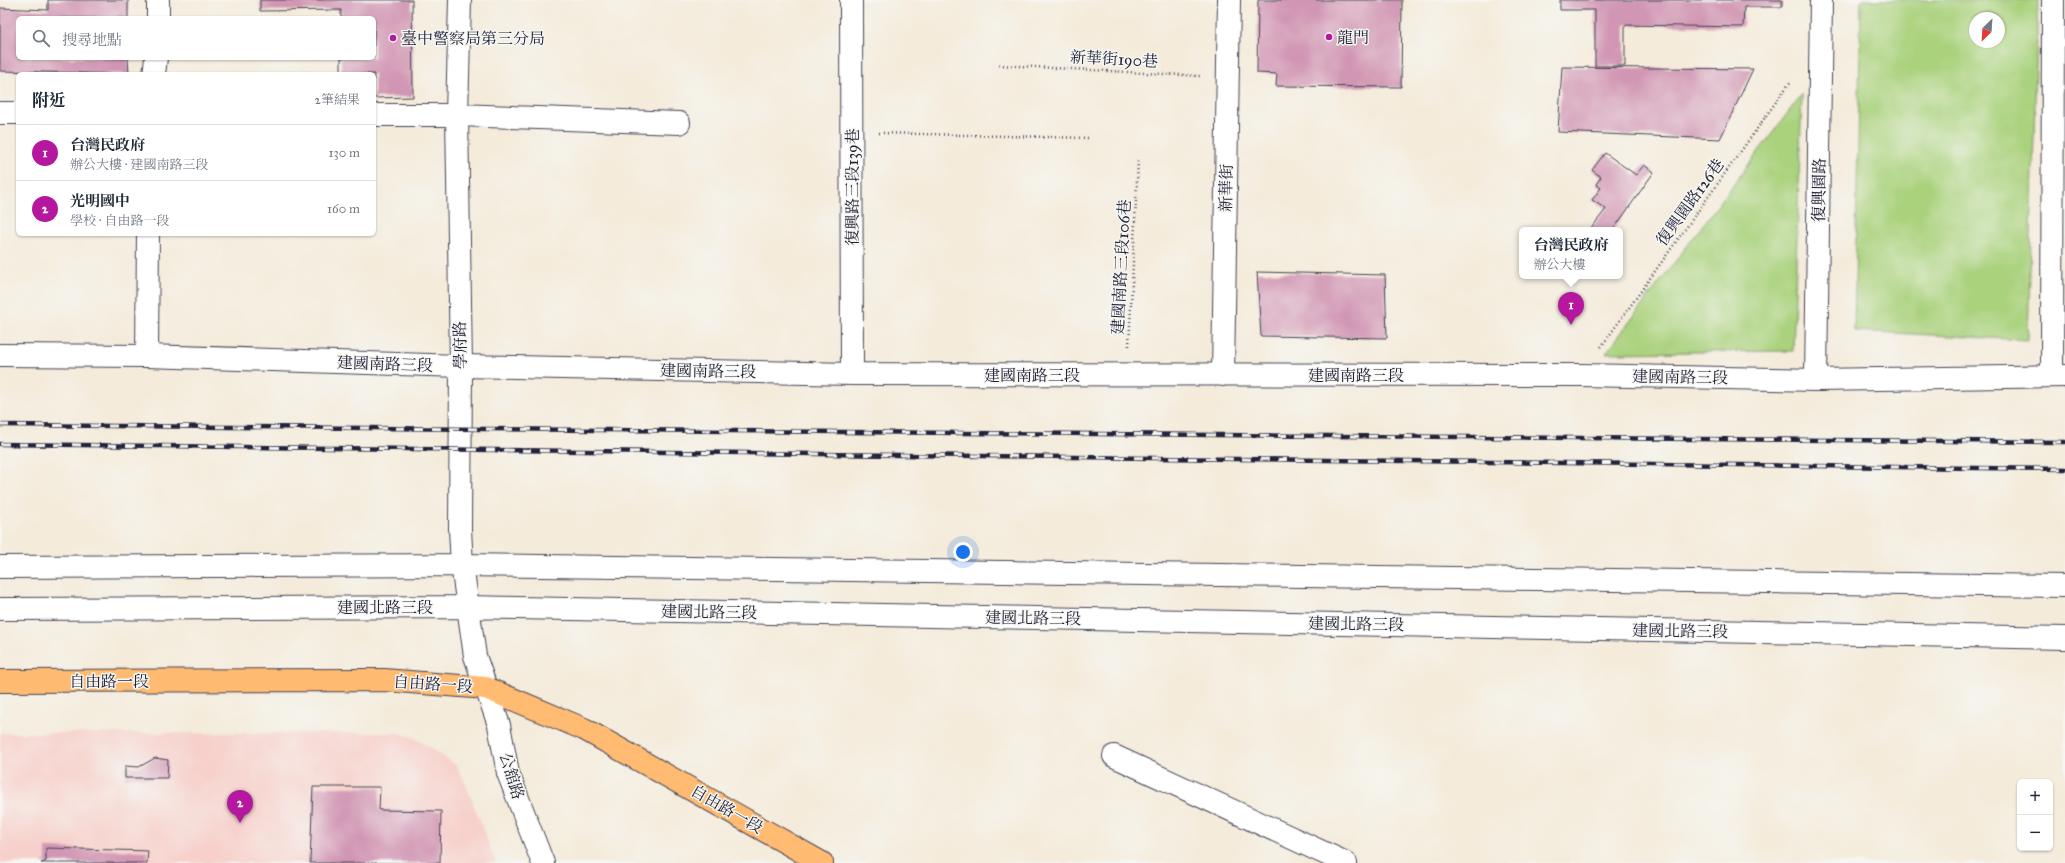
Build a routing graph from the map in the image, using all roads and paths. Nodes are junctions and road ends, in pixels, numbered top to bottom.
1 (158, 0) edge
2 (460, 0) edge
3 (851, 0) edge
4 (1229, 0) edge
5 (1822, 0) edge
6 (2053, 0) edge
7 (158, 16) edge
8 (156, 60) edge
9 (999, 65) dead end
10 (154, 72) edge
11 (1228, 77) junction
12 (1793, 79) dead end
13 (0, 113) edge
14 (16, 113) edge
15 (376, 115) edge
16 (457, 115) junction
17 (679, 123) dead end
18 (852, 133) junction
19 (1090, 138) dead end
20 (1138, 161) dead end
21 (148, 236) edge
22 (0, 356) edge
23 (147, 356) junction
24 (461, 366) junction
25 (852, 374) junction
26 (1128, 375) junction
27 (1224, 375) junction
28 (1581, 376) junction
29 (2059, 376) edge
30 (1816, 380) junction
31 (462, 565) junction
32 (0, 567) edge
33 (2065, 586) edge
34 (467, 607) junction
35 (0, 609) edge
36 (2065, 638) edge
37 (0, 681) edge
38 (486, 688) junction
39 (1114, 756) dead end
40 (543, 863) edge
41 (822, 863) edge
42 (1346, 863) edge

1 - 7 street
2 - 16 street, 學府路
3 - 18 street, 復興路三段139巷
4 - 11 street, 新華街
5 - 30 street, 復興園路
6 - 29 street
8 - 10 street
9 - 11 path, 新華街190巷
11 - 27 street, 新華街
12 - 28 path, 復興園路126巷
13 - 14 street
15 - 16 street
16 - 17 street
16 - 24 street, 學府路
18 - 19 path
18 - 25 street, 復興路三段139巷
20 - 26 path, 建國南路三段106巷
21 - 23 street
22 - 23 street, 建國南路三段
23 - 24 street, 建國南路三段
24 - 25 street, 建國南路三段
24 - 31 street, 學府路
25 - 26 street, 建國南路三段
26 - 27 street, 建國南路三段
27 - 28 street, 建國南路三段
28 - 30 street, 建國南路三段
29 - 30 street, 建國南路三段
31 - 32 street
31 - 33 street
31 - 34 street, 學府路
34 - 35 street, 建國北路三段
34 - 36 street, 建國北路三段
34 - 38 street, 學府路
37 - 38 main road, 自由路一段
38 - 40 street, 公舘路
38 - 41 main road, 自由路一段
39 - 42 street

